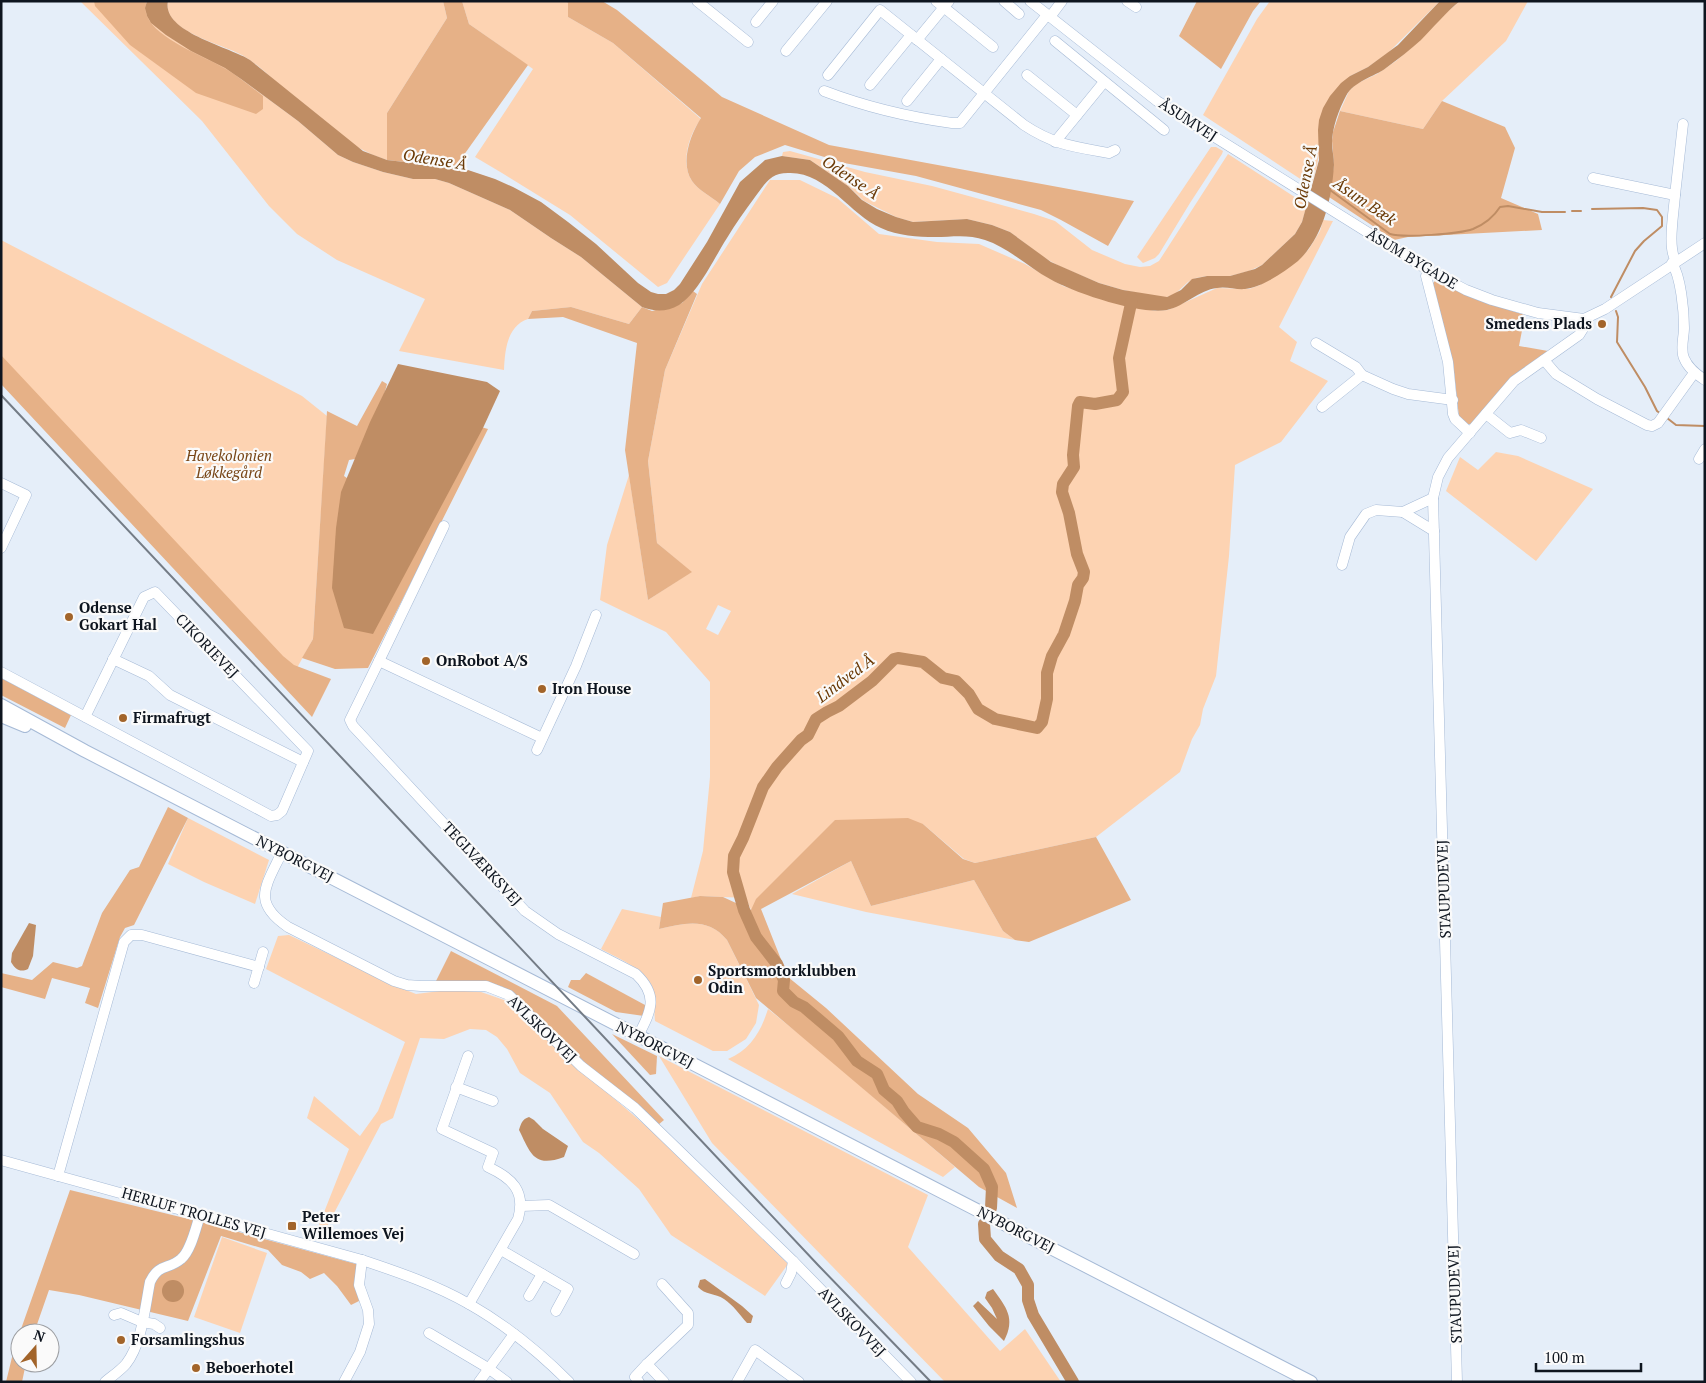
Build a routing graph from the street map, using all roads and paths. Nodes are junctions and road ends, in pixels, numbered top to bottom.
1 (697, 1) edge
2 (773, 1) edge
3 (826, 1) edge
4 (1004, 1) edge
5 (1030, 1) edge
6 (1062, 1) edge
7 (943, 3) edge
8 (1020, 14) dead end
9 (1049, 16) junction
10 (756, 22) dead end
11 (914, 38) junction
12 (748, 42) dead end
13 (1055, 42) dead end
14 (993, 47) dead end
15 (786, 51) dead end
16 (941, 59) junction
17 (828, 75) dead end
18 (1027, 75) dead end
19 (1104, 82) junction
20 (870, 85) dead end
21 (824, 91) dead end
22 (984, 93) junction
23 (907, 101) dead end
24 (1077, 115) junction
25 (1684, 124) dead end
26 (1164, 130) dead end
27 (1055, 142) junction
28 (1115, 150) dead end
29 (1593, 178) dead end
30 (1675, 195) junction
31 (1336, 214) joint
32 (1705, 242) edge
33 (1674, 262) junction
34 (1428, 270) junction
35 (1584, 319) junction
36 (1316, 344) dead end
37 (1544, 360) junction
38 (1694, 372) junction
39 (1362, 375) junction
40 (1705, 380) edge
41 (1453, 400) junction
42 (1322, 407) dead end
43 (1486, 414) junction
44 (1470, 432) junction
45 (1541, 438) dead end
46 (1705, 449) edge
47 (1699, 459) dead end
48 (1, 483) edge
49 (1433, 498) junction
50 (1402, 512) junction
51 (444, 526) dead end
52 (1434, 531) junction
53 (1, 548) edge
54 (1342, 565) dead end
55 (596, 615) dead end
56 (113, 659) junction
57 (379, 660) junction
58 (1, 672) edge
59 (1, 705) edge
60 (1, 716) edge
61 (85, 717) junction
62 (542, 738) junction
63 (537, 750) dead end
64 (85, 751) junction
65 (303, 762) junction
66 (282, 852) junction
67 (263, 952) dead end
68 (259, 967) junction
69 (254, 983) dead end
70 (638, 1036) junction
71 (468, 1056) dead end
72 (456, 1086) junction
73 (493, 1101) dead end
74 (1, 1160) edge
75 (58, 1176) junction
76 (521, 1206) junction
77 (200, 1215) junction
78 (501, 1250) junction
79 (634, 1254) dead end
80 (362, 1260) junction
81 (794, 1261) junction
82 (542, 1274) junction
83 (786, 1283) dead end
84 (662, 1284) dead end
85 (529, 1296) dead end
86 (469, 1304) junction
87 (556, 1311) dead end
88 (114, 1315) dead end
89 (142, 1322) junction
90 (160, 1328) dead end
91 (429, 1333) dead end
92 (514, 1334) junction
93 (647, 1364) junction
94 (488, 1368) junction
95 (659, 1380) edge
96 (105, 1382) edge
97 (344, 1382) edge
98 (479, 1382) edge
99 (507, 1382) edge
100 (569, 1382) edge
101 (639, 1382) edge
102 (737, 1382) edge
103 (799, 1382) edge
104 (911, 1382) edge
105 (1311, 1382) edge
106 (1457, 1382) edge

1 - 12 street
2 - 10 street
3 - 15 street
4 - 8 street
5 - 9 street, ÅSUMVEJ
6 - 9 street
7 - 11 street
7 - 14 street
9 - 22 street
9 - 31 street, ÅSUMVEJ
11 - 16 street
11 - 17 street
11 - 20 street
13 - 19 street, ÅSUMVEJ
16 - 22 street
16 - 23 street
18 - 24 street
19 - 24 street
19 - 26 street, ÅSUMVEJ
21 - 22 street
22 - 27 street
24 - 27 street
25 - 30 street
27 - 28 street
29 - 30 street
30 - 33 street
31 - 34 street, ÅSUM BYGADE
32 - 33 street
33 - 35 street
33 - 38 street
34 - 35 street, ÅSUM BYGADE
34 - 41 street
35 - 37 street, STAUPUDEVEJ
36 - 39 street
37 - 38 street
37 - 43 street, STAUPUDEVEJ
38 - 40 street
39 - 41 street
39 - 42 street
41 - 44 street
43 - 44 street, STAUPUDEVEJ
43 - 45 street
44 - 49 street, STAUPUDEVEJ
46 - 47 street
48 - 53 street
49 - 50 street
49 - 52 street, STAUPUDEVEJ
50 - 52 street
50 - 54 street
51 - 57 street, TEGLVÆRKSVEJ
52 - 106 street, STAUPUDEVEJ
55 - 62 street
56 - 61 street, CIKORIEVEJ
56 - 65 street
56 - 65 street, CIKORIEVEJ
57 - 62 street
57 - 70 street, TEGLVÆRKSVEJ
58 - 61 street
59 - 64 main road, NYBORGVEJ
60 - 64 main road
61 - 65 street
62 - 63 street
64 - 66 main road, NYBORGVEJ
66 - 70 main road, NYBORGVEJ
66 - 81 street, AVLSKOVVEJ
67 - 68 street
68 - 69 street
68 - 75 street
70 - 105 main road, NYBORGVEJ
71 - 72 street
72 - 73 street
72 - 76 street
74 - 75 street, HERLUF TROLLES VEJ
75 - 77 street, HERLUF TROLLES VEJ
76 - 78 street
76 - 79 street
77 - 80 street, HERLUF TROLLES VEJ
77 - 89 street
78 - 82 street
78 - 86 street
80 - 86 street, HERLUF TROLLES VEJ
80 - 97 street
81 - 83 street
81 - 104 street, AVLSKOVVEJ
82 - 85 street
82 - 87 street
84 - 93 street
86 - 92 street, HERLUF TROLLES VEJ
88 - 89 street
89 - 90 street
89 - 96 street
91 - 94 street
92 - 94 street
92 - 100 street, HERLUF TROLLES VEJ
93 - 95 street
93 - 101 street
94 - 98 street
94 - 99 street
102 - 103 street

